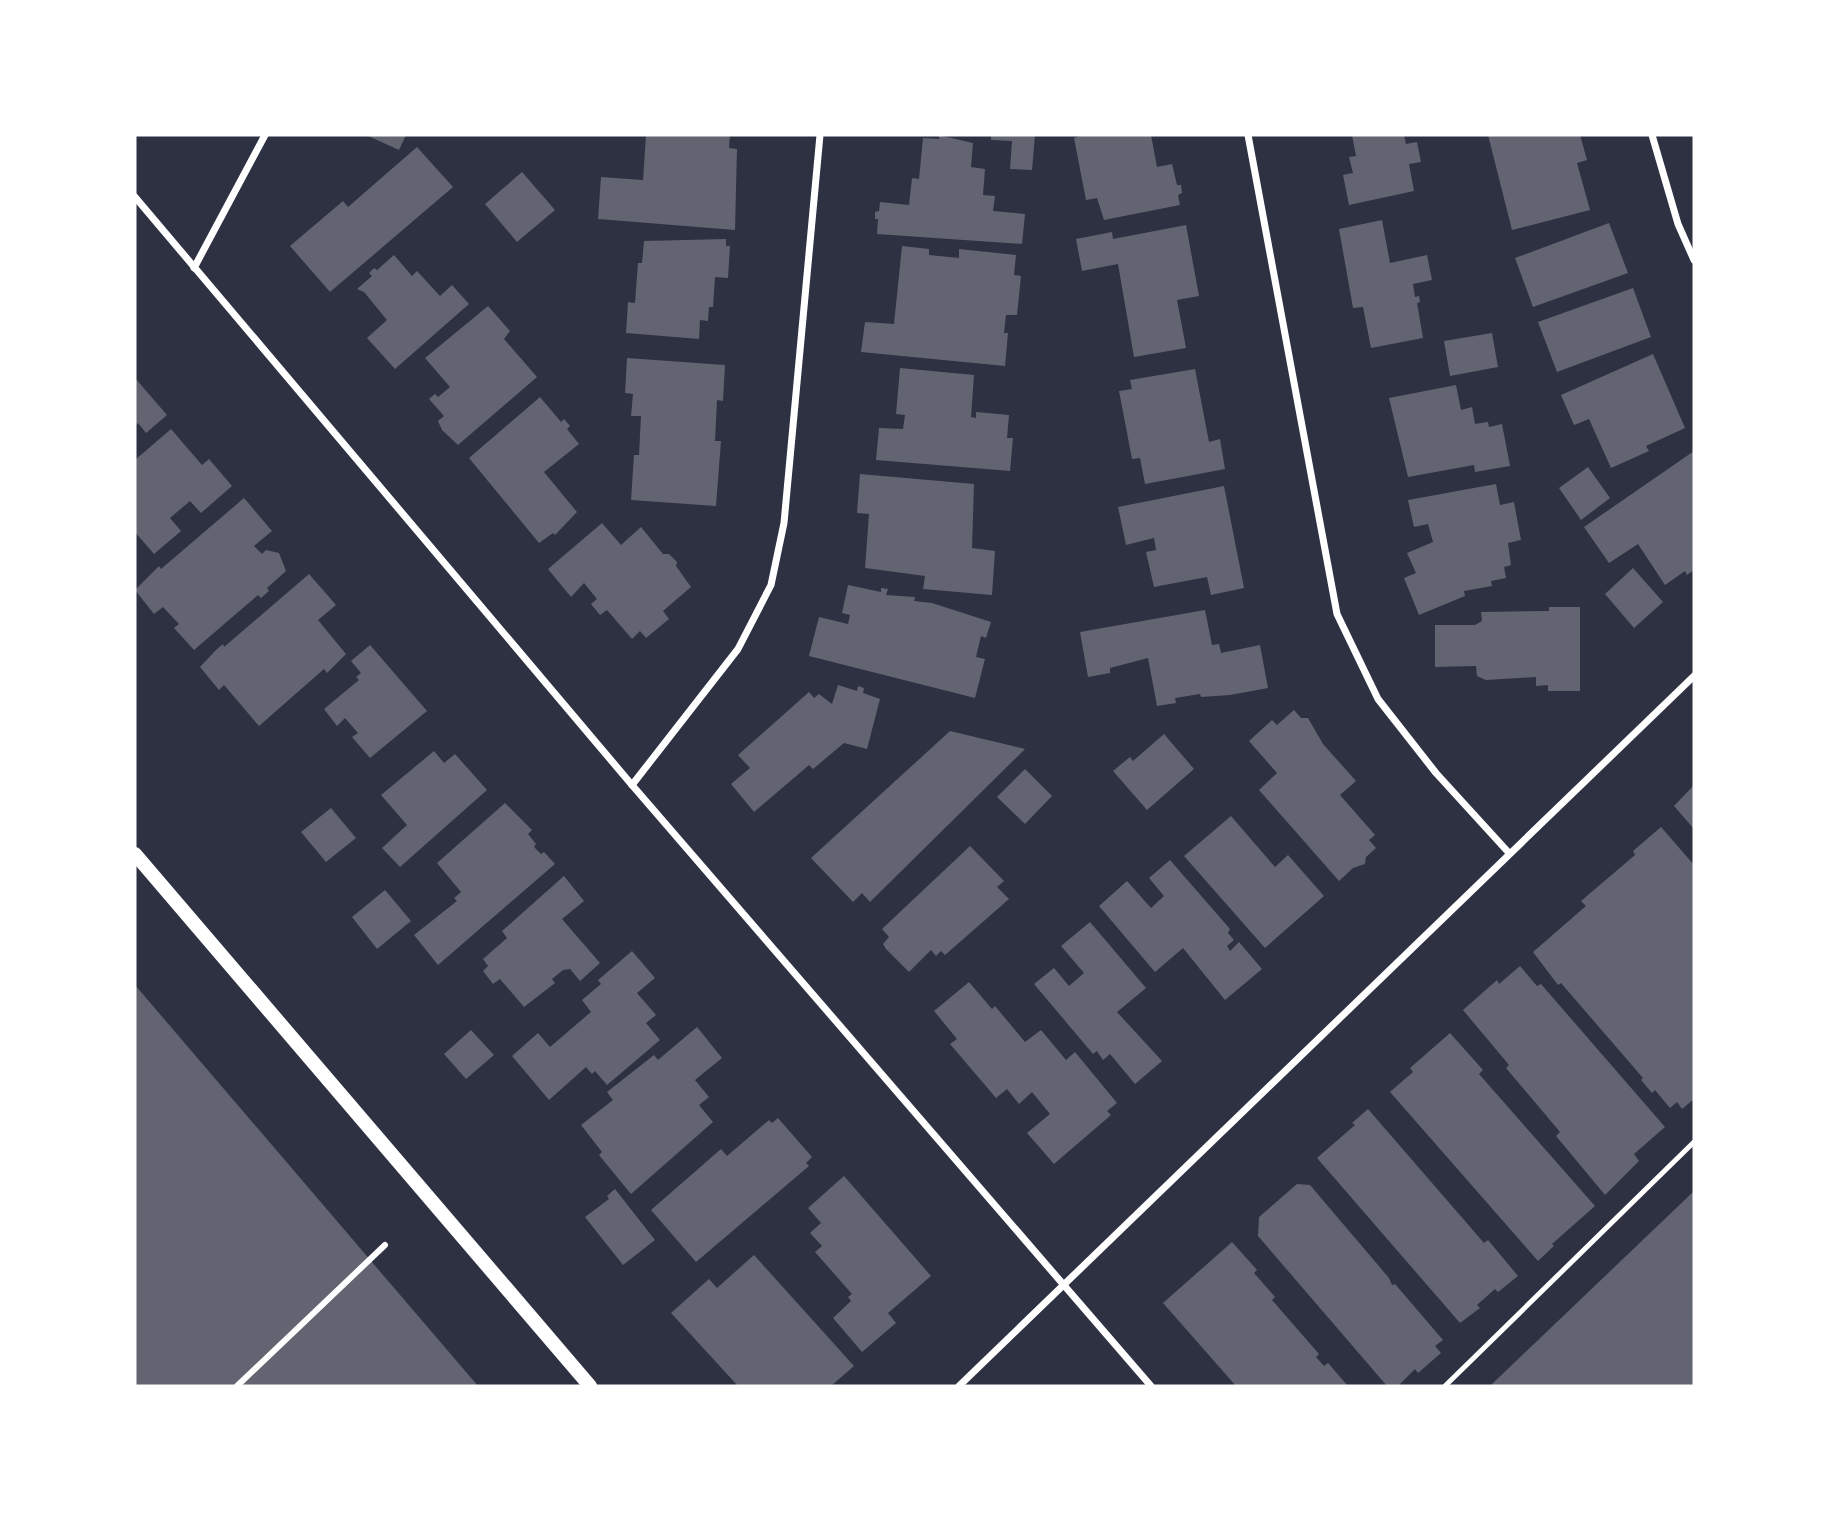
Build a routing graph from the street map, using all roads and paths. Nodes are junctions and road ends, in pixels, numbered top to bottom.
1 (265, 135) edge
2 (820, 135) edge
3 (1248, 135) edge
4 (1652, 135) edge
5 (135, 197) edge
6 (1694, 260) edge
7 (194, 268) junction
8 (1694, 676) edge
9 (632, 785) junction
10 (1508, 853) junction
11 (135, 854) edge
12 (1694, 1142) edge
13 (385, 1245) dead end
14 (1064, 1284) junction
15 (237, 1386) edge
16 (590, 1386) edge
17 (959, 1386) edge
18 (1151, 1386) edge
19 (1445, 1386) edge

1 - 7 street
2 - 9 street
3 - 10 street
4 - 6 street
5 - 7 street
7 - 9 street
8 - 10 street
9 - 14 street
10 - 14 street
11 - 16 main road
12 - 19 lane
13 - 15 street
14 - 17 street
14 - 18 street

